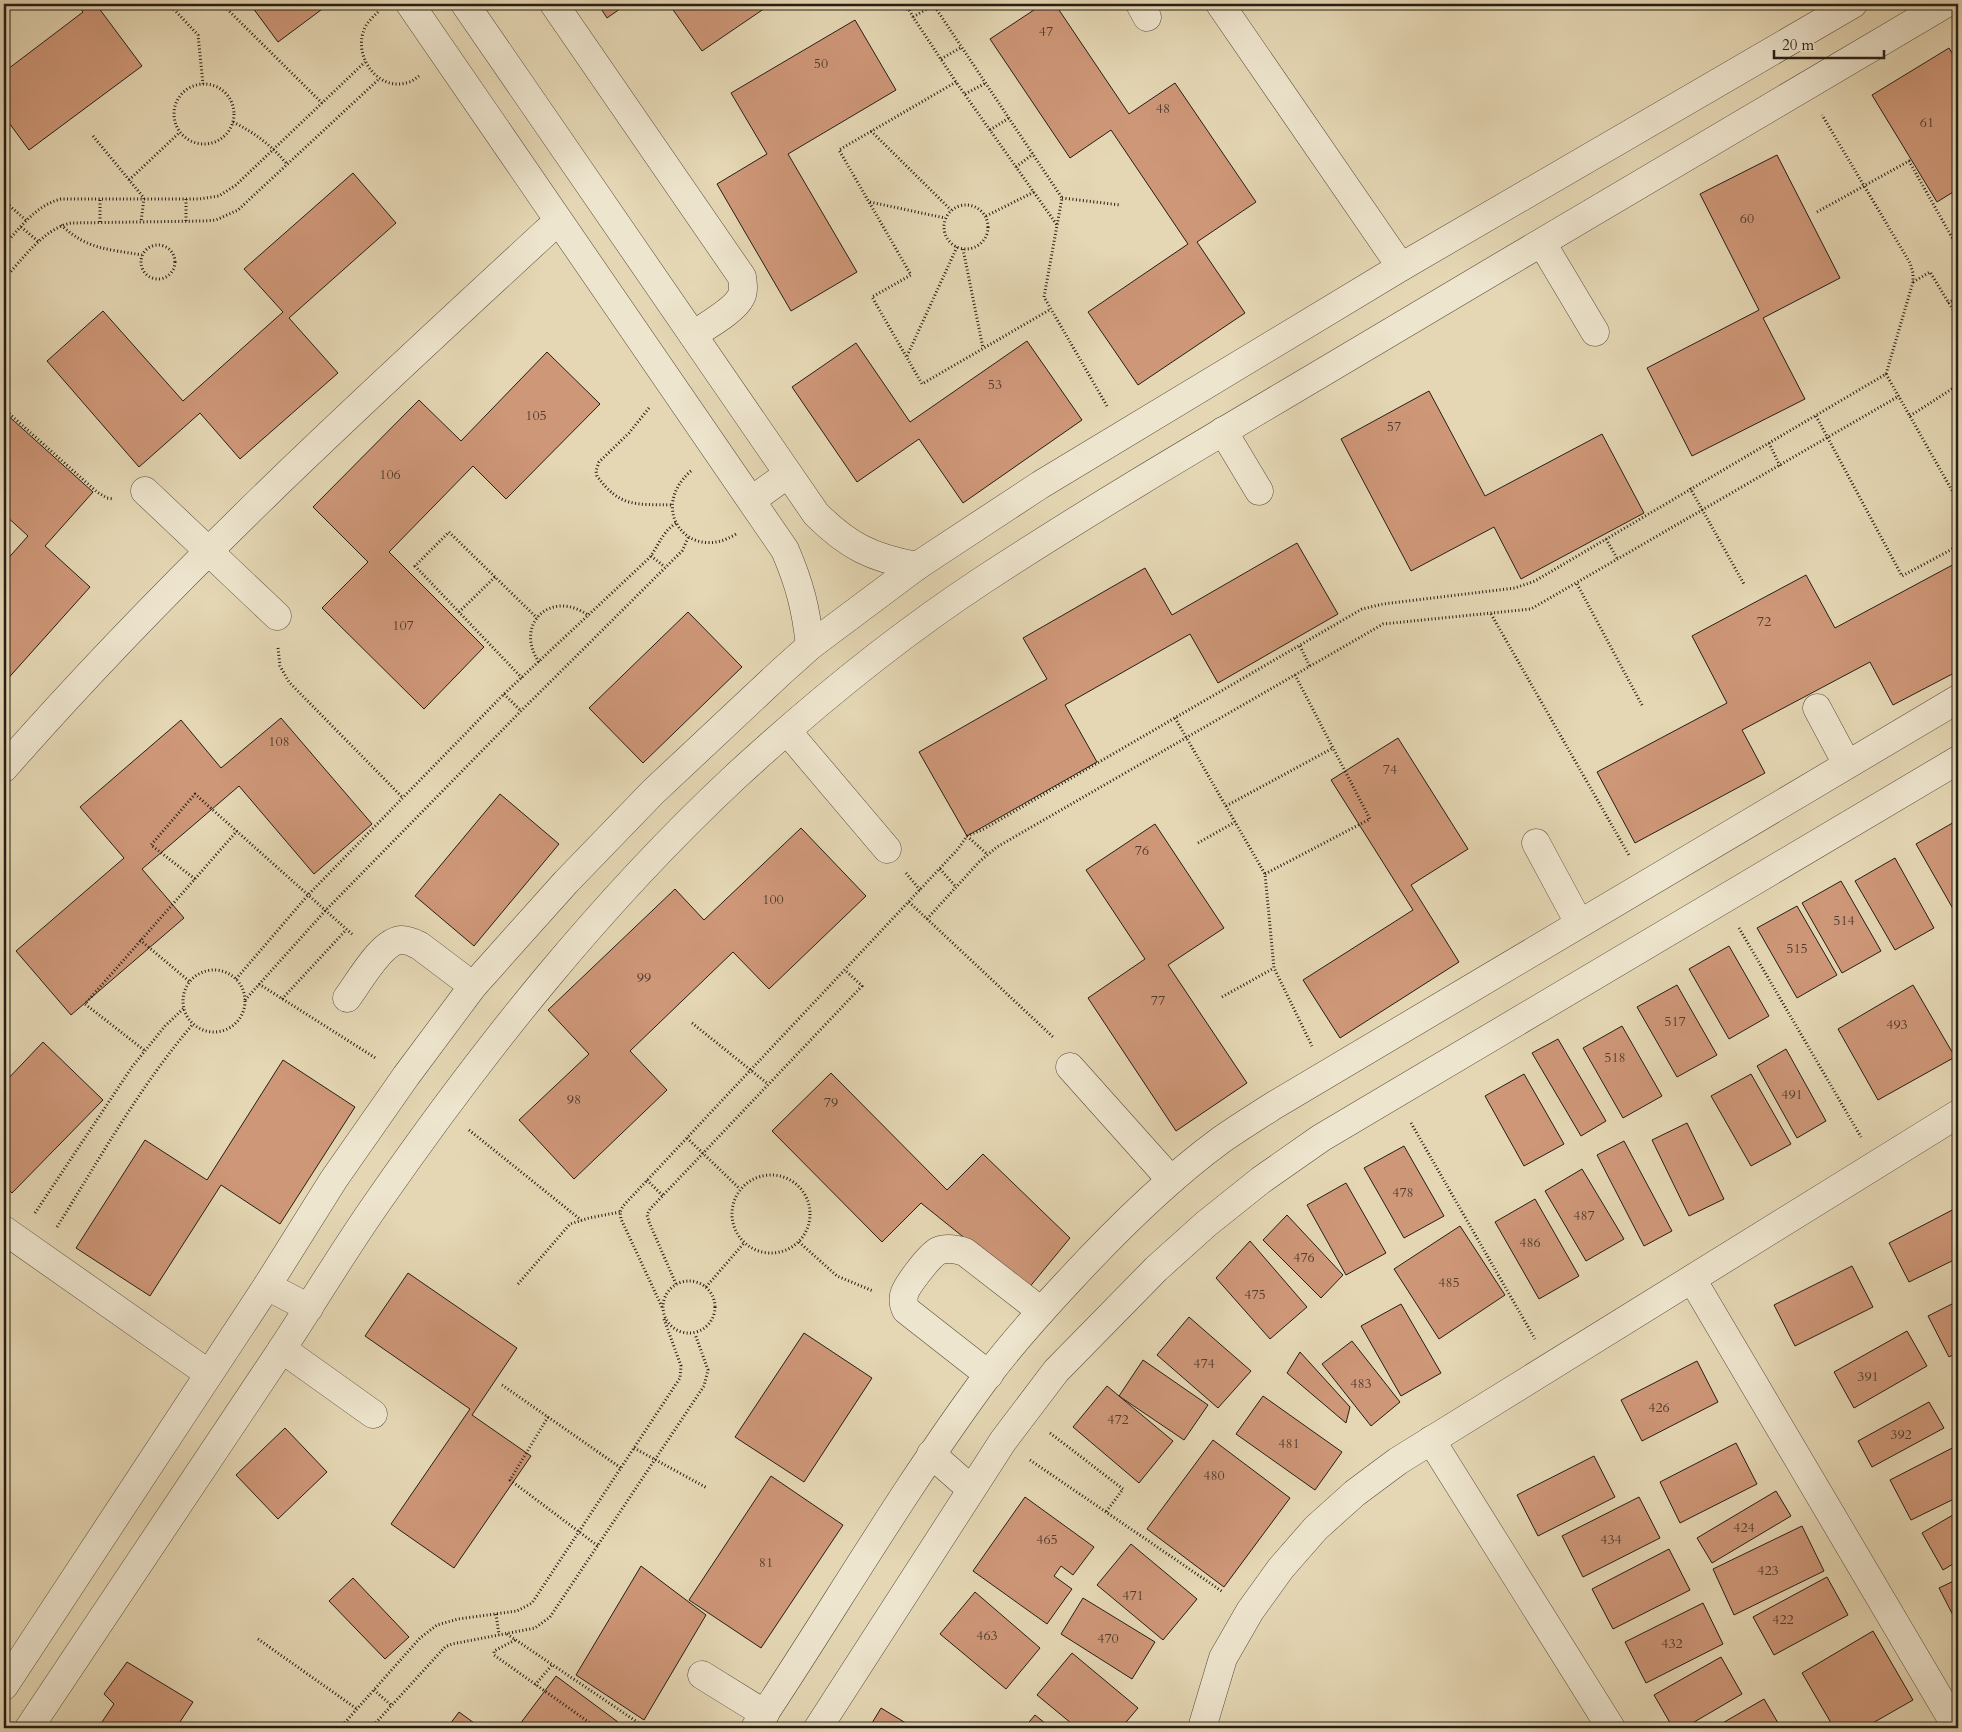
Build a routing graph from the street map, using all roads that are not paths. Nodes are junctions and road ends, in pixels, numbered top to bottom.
1 (410, 4) edge
2 (465, 4) edge
3 (554, 4) edge
4 (1220, 4) edge
5 (1853, 4) edge
6 (1945, 4) edge
7 (558, 221) junction
8 (1542, 242) junction
9 (1402, 267) junction
10 (1595, 332) dead end
11 (692, 335) junction
12 (1223, 432) junction
13 (788, 474) junction
14 (1259, 491) dead end
15 (145, 492) road end
16 (757, 508) junction
17 (208, 551) junction
18 (917, 566) junction
19 (277, 616) road end
20 (810, 646) junction
21 (1958, 699) edge
22 (1817, 708) dead end
23 (787, 731) junction
24 (1958, 760) edge
25 (1847, 764) junction
26 (4, 768) edge
27 (1536, 843) dead end
28 (887, 849) dead end
29 (1579, 923) junction
30 (473, 986) junction
31 (347, 998) dead end
32 (1070, 1067) road end
33 (1958, 1114) edge
34 (1171, 1180) junction
35 (20, 1242) edge
36 (1692, 1279) junction
37 (267, 1286) junction
38 (309, 1308) junction
39 (1041, 1311) junction
40 (282, 1349) junction
41 (209, 1374) junction
42 (989, 1374) junction
43 (373, 1414) dead end
44 (1432, 1440) junction
45 (932, 1454) junction
46 (971, 1489) junction
47 (702, 1675) dead end
48 (4, 1686) edge
49 (760, 1721) edge
50 (1201, 1725) edge
51 (28, 1728) edge
52 (818, 1728) edge
53 (1611, 1728) edge
54 (1957, 1728) edge

1 - 7 street
2 - 11 street
3 - 11 street
4 - 9 street
5 - 9 street
6 - 8 street
7 - 16 street
7 - 17 street
8 - 10 street
8 - 12 street
9 - 18 street
11 - 13 street
12 - 14 street
12 - 23 street
13 - 16 street
13 - 18 street
15 - 17 street
16 - 20 street
17 - 19 street
17 - 26 street
18 - 20 street
20 - 30 street
21 - 25 street
22 - 25 street
23 - 28 street
23 - 38 street
24 - 46 street
25 - 29 street
27 - 29 street
29 - 34 street
30 - 31 street
30 - 37 street
32 - 34 street
33 - 36 street
34 - 39 street
35 - 41 street
36 - 44 street
36 - 54 street
37 - 38 street
37 - 41 street
38 - 40 street
39 - 42 street
39 - 42 street
40 - 43 street
40 - 51 street
41 - 48 street
42 - 45 street
44 - 50 street
44 - 53 street
45 - 46 street
45 - 49 street
46 - 52 street
47 - 49 street

